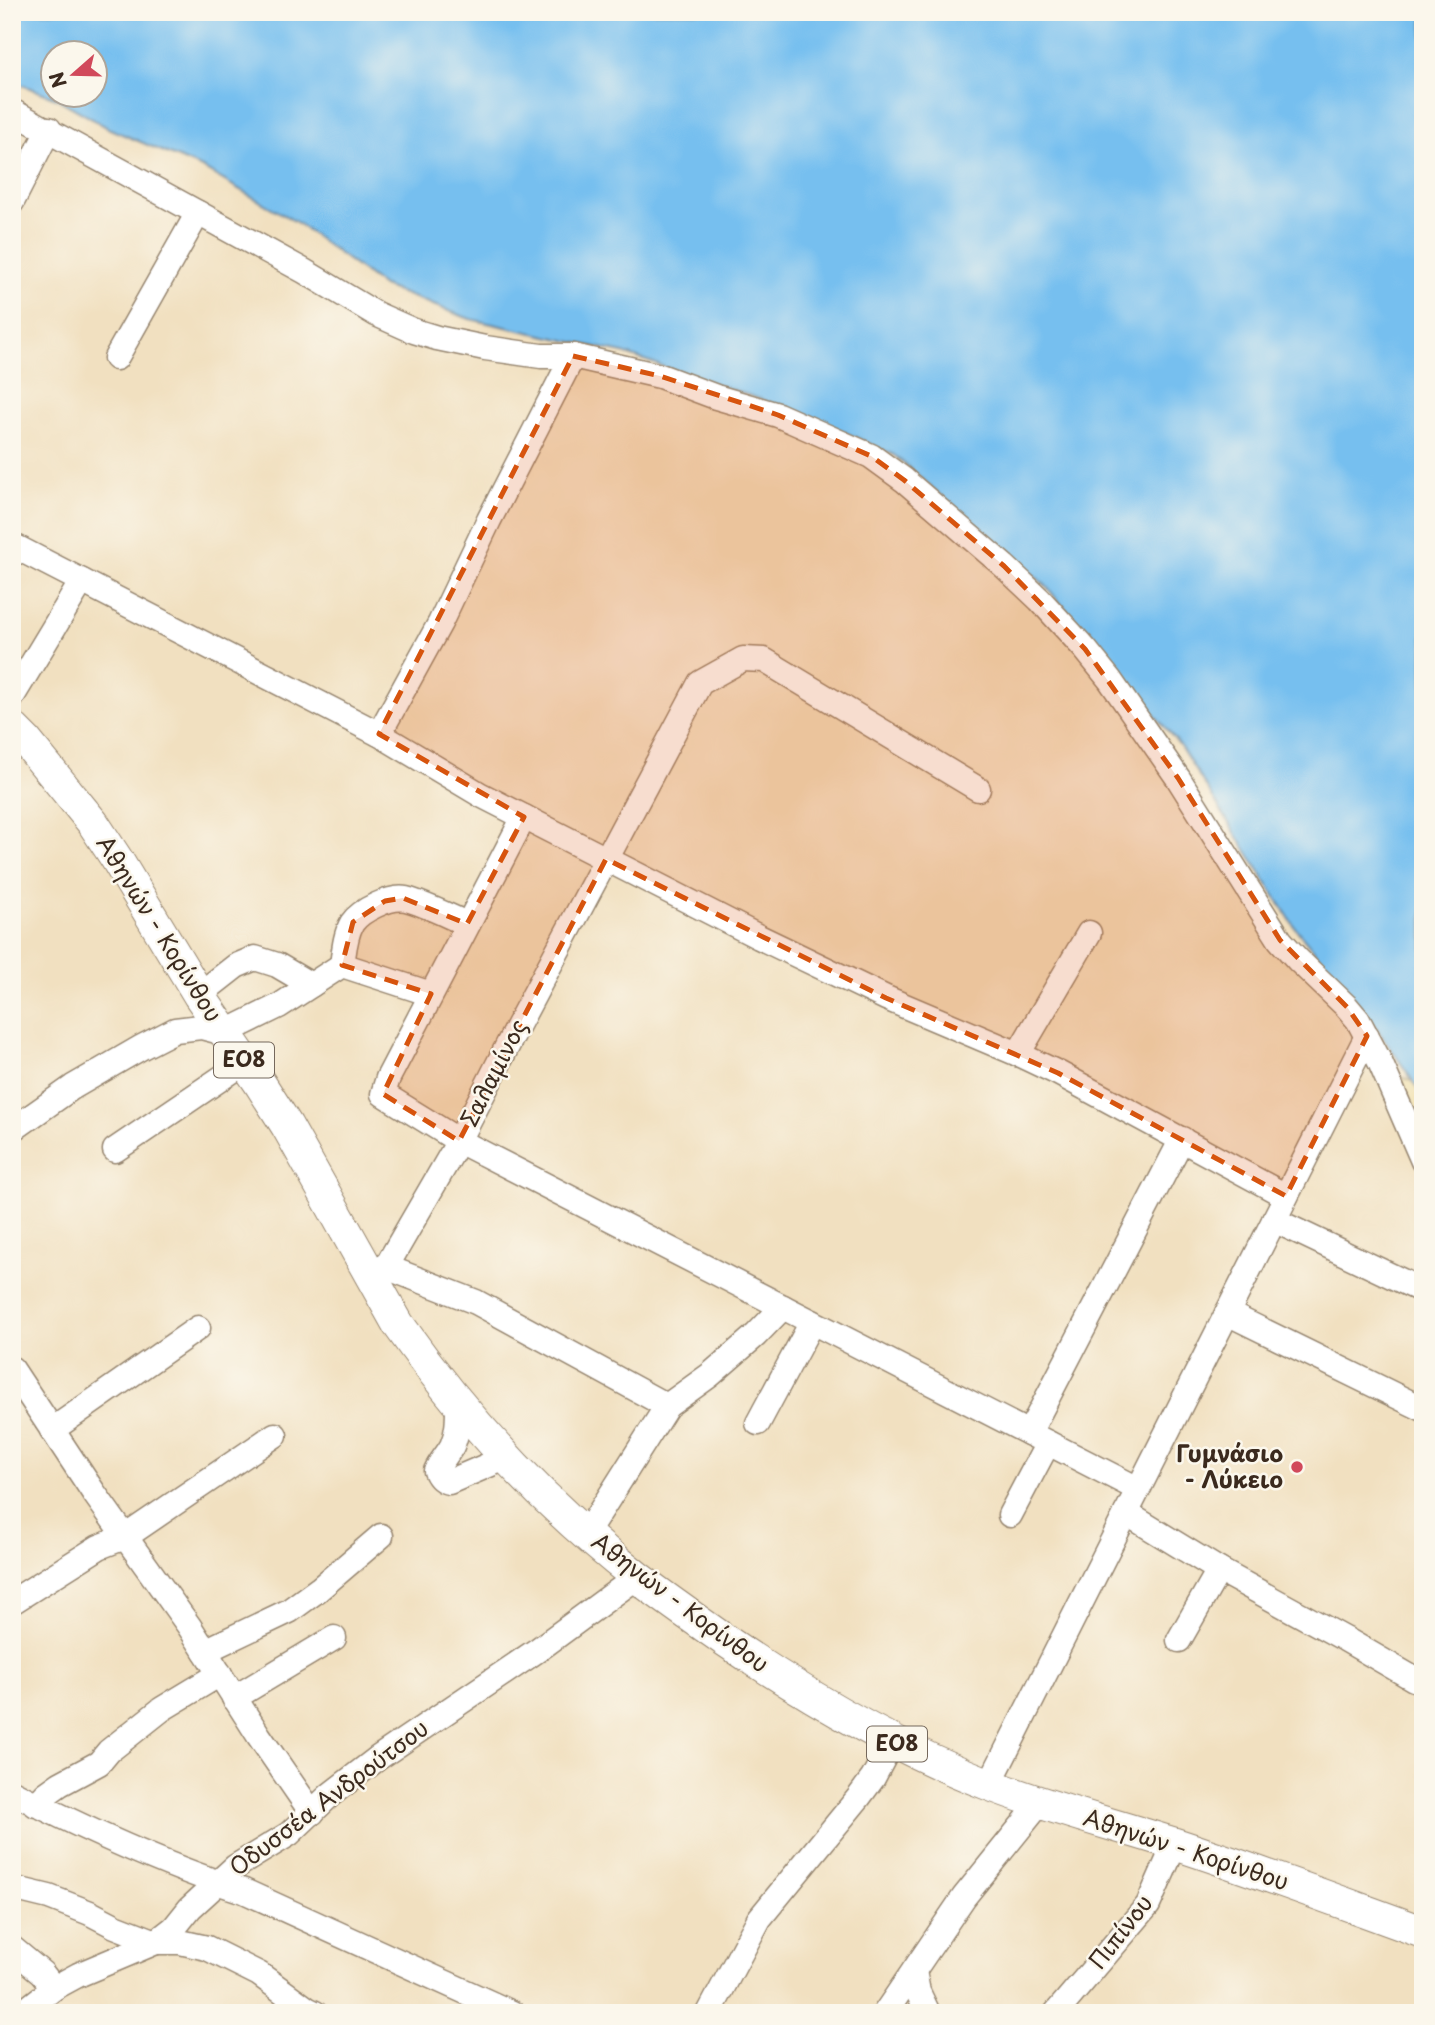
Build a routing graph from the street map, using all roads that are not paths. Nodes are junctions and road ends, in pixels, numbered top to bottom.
1 (15, 117) edge
2 (49, 129) junction
3 (12, 202) edge
4 (198, 213) junction
5 (573, 356) junction
6 (116, 358) dead end
7 (12, 545) edge
8 (82, 581) junction
9 (12, 697) edge
10 (12, 727) edge
11 (379, 734) junction
12 (978, 789) dead end
13 (524, 817) junction
14 (606, 859) junction
15 (467, 924) junction
16 (1089, 933) dead end
17 (342, 965) junction
18 (311, 985) junction
19 (431, 994) junction
20 (199, 995) junction
21 (224, 1032) junction
22 (1367, 1036) junction
23 (1018, 1054) junction
24 (245, 1062) junction
25 (12, 1130) edge
26 (1182, 1139) junction
27 (459, 1141) junction
28 (115, 1150) dead end
29 (1423, 1161) edge
30 (1286, 1196) junction
31 (1274, 1220) junction
32 (380, 1275) junction
33 (1423, 1291) edge
34 (783, 1307) junction
35 (1227, 1313) junction
36 (813, 1322) junction
37 (198, 1328) dead end
38 (12, 1369) edge
39 (458, 1405) junction
40 (667, 1406) junction
41 (1423, 1409) edge
42 (758, 1423) dead end
43 (52, 1430) junction
44 (275, 1436) dead end
45 (1039, 1438) junction
46 (509, 1460) junction
47 (1138, 1489) junction
48 (1126, 1513) junction
49 (1010, 1515) dead end
50 (586, 1534) junction
51 (381, 1536) dead end
52 (125, 1537) junction
53 (1219, 1570) junction
54 (637, 1577) junction
55 (12, 1602) edge
56 (334, 1638) dead end
57 (1179, 1640) dead end
58 (205, 1651) junction
59 (220, 1674) junction
60 (1423, 1682) edge
61 (234, 1698) junction
62 (892, 1742) junction
63 (989, 1785) junction
64 (12, 1792) edge
65 (1040, 1802) junction
66 (37, 1805) junction
67 (312, 1813) junction
68 (1175, 1844) junction
69 (217, 1882) junction
70 (12, 1888) edge
71 (1423, 1932) edge
72 (156, 1942) junction
73 (12, 1948) edge
74 (914, 1971) junction
75 (54, 1988) junction
76 (22, 2013) edge
77 (315, 2013) edge
78 (512, 2013) edge
79 (709, 2013) edge
80 (885, 2013) edge
81 (928, 2013) edge
82 (1056, 2013) edge

1 - 2 street
2 - 3 street
2 - 4 street
4 - 5 street
4 - 6 street
5 - 11 street
5 - 22 street
7 - 8 street
8 - 9 street
8 - 11 street
10 - 20 main road, Αθηνών - Κορίνθου / ΕΟ8
11 - 13 street
12 - 14 street, Σαλαμίνος
13 - 14 street
13 - 15 street
14 - 23 street
14 - 27 street, Σαλαμίνος
15 - 17 street
15 - 19 street
16 - 23 street
17 - 18 street
17 - 19 street
18 - 20 street
18 - 21 street
19 - 27 street
20 - 21 main road, Αθηνών - Κορίνθου / ΕΟ8
21 - 24 main road, Αθηνών - Κορίνθου / ΕΟ8
21 - 25 street
22 - 29 street
22 - 30 street
23 - 26 street
24 - 28 street
24 - 32 main road, Αθηνών - Κορίνθου / ΕΟ8
26 - 30 street
26 - 45 street
27 - 32 street, Σαλαμίνος
27 - 34 street
30 - 31 street
31 - 33 street
31 - 35 street
32 - 39 main road, Αθηνών - Κορίνθου / ΕΟ8
32 - 40 street
34 - 36 street
34 - 40 street
35 - 41 street
35 - 47 street
36 - 42 street
36 - 45 street
37 - 43 street
38 - 43 street
39 - 46 main road, Αθηνών - Κορίνθου / ΕΟ8
39 - 46 street
40 - 50 street
43 - 52 street
44 - 52 street
45 - 47 street
45 - 49 street
46 - 50 main road, Αθηνών - Κορίνθου / ΕΟ8
47 - 48 street
48 - 53 street
48 - 63 street
50 - 54 main road, Αθηνών - Κορίνθου / ΕΟ8
51 - 58 street
52 - 55 street
52 - 58 street
53 - 57 street
53 - 60 street
54 - 62 main road, Αθηνών - Κορίνθου / ΕΟ8
54 - 67 street, Οδυσσέα Ανδρούτσου
56 - 61 street
58 - 59 street
59 - 61 street
59 - 66 street
61 - 67 street
62 - 63 main road, Αθηνών - Κορίνθου / ΕΟ8
62 - 79 street
63 - 65 main road, Αθηνών - Κορίνθου / ΕΟ8
64 - 66 street
65 - 68 main road, Αθηνών - Κορίνθου / ΕΟ8
65 - 74 street
66 - 69 street
67 - 69 street, Οδυσσέα Ανδρούτσου
68 - 71 main road, Αθηνών - Κορίνθου / ΕΟ8
68 - 82 street, Πιπίνου
69 - 72 street, Οδυσσέα Ανδρούτσου
69 - 78 street
70 - 72 street
72 - 75 street, Οδυσσέα Ανδρούτσου
72 - 77 street
73 - 75 street
74 - 80 street
74 - 81 street
75 - 76 street, Οδυσσέα Ανδρούτσου

